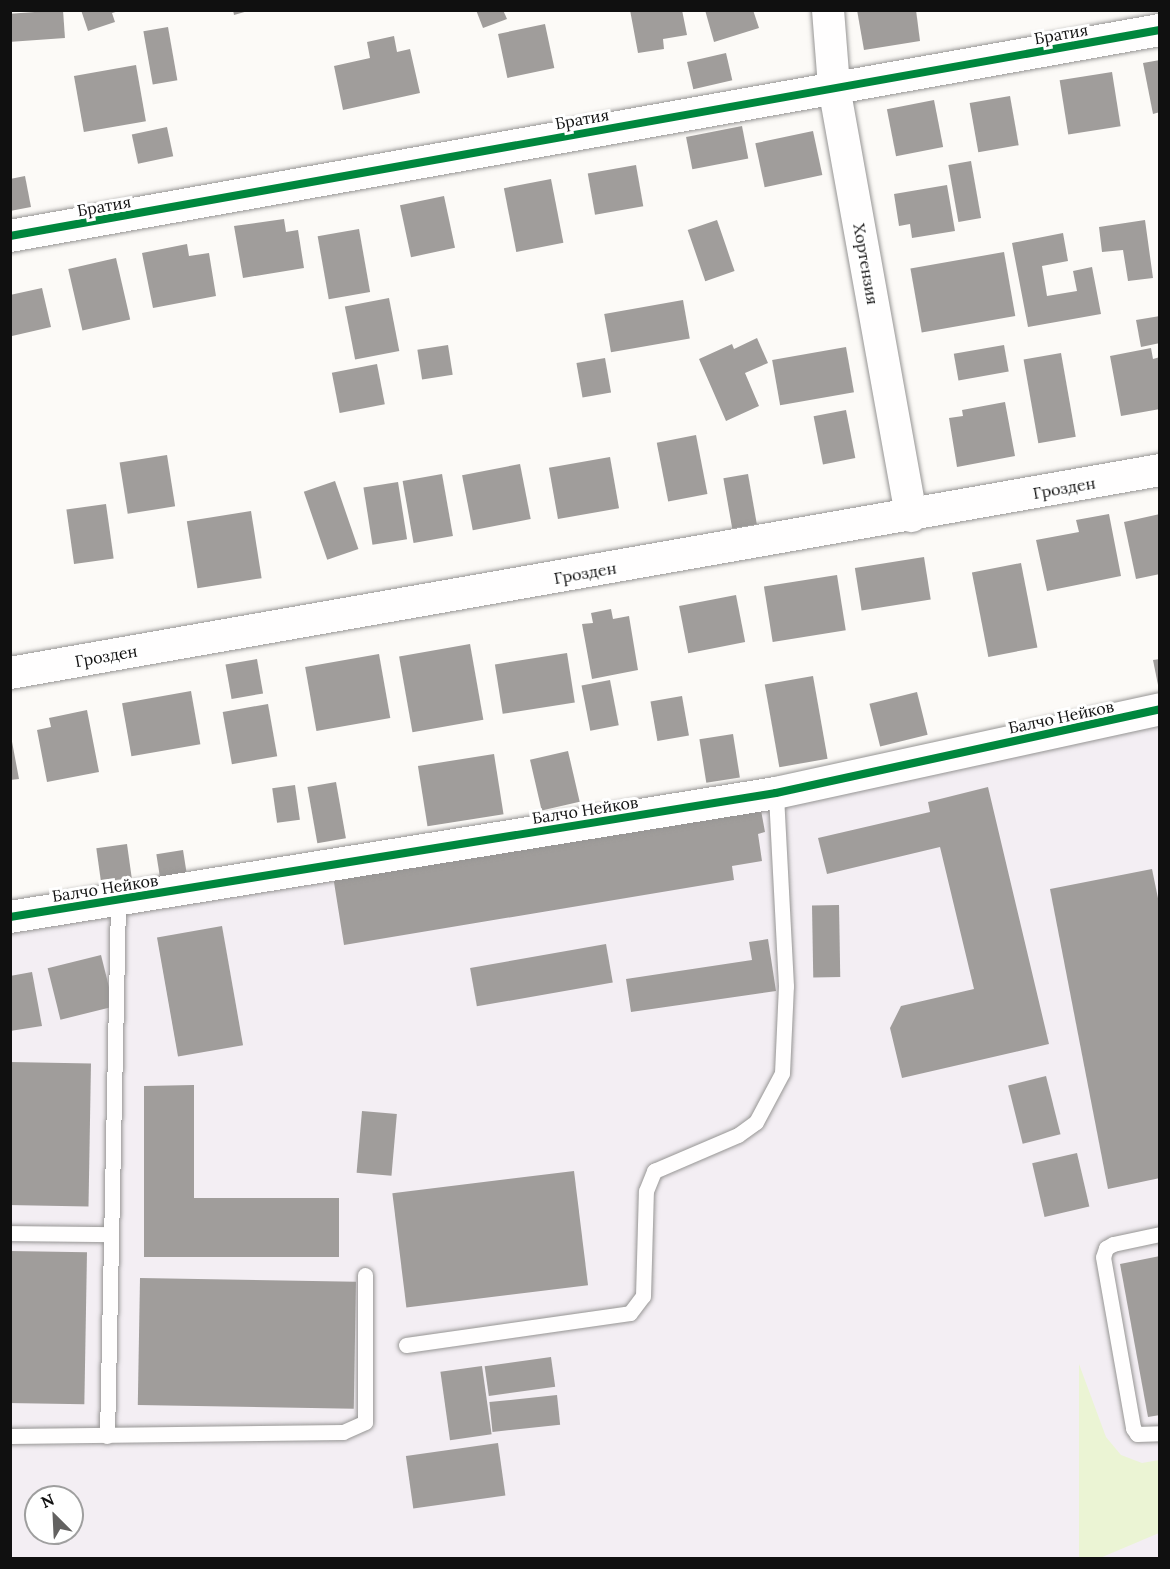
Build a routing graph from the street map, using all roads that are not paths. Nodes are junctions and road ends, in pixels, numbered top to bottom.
1 (828, 10) edge
2 (1160, 30) edge
3 (834, 87) junction
4 (10, 236) edge
5 (1160, 470) edge
6 (911, 516) junction
7 (10, 673) edge
8 (1160, 709) edge
9 (776, 793) junction
10 (118, 900) junction
11 (10, 917) edge
12 (10, 1233) edge
13 (111, 1234) junction
14 (1160, 1234) edge
15 (365, 1275) dead end
16 (406, 1345) dead end
17 (1160, 1433) edge
18 (10, 1436) edge
19 (107, 1436) junction

1 - 3 street, Хортензия
2 - 3 street, Братия
3 - 4 street, Братия
3 - 6 street, Хортензия
5 - 6 street, Грозден
6 - 7 street, Грозден
8 - 9 street, Балчо Нейков
9 - 10 street, Балчо Нейков
9 - 16 lane
10 - 11 street, Балчо Нейков
10 - 13 lane
12 - 13 lane
13 - 19 lane
14 - 17 lane
15 - 19 lane
18 - 19 lane

